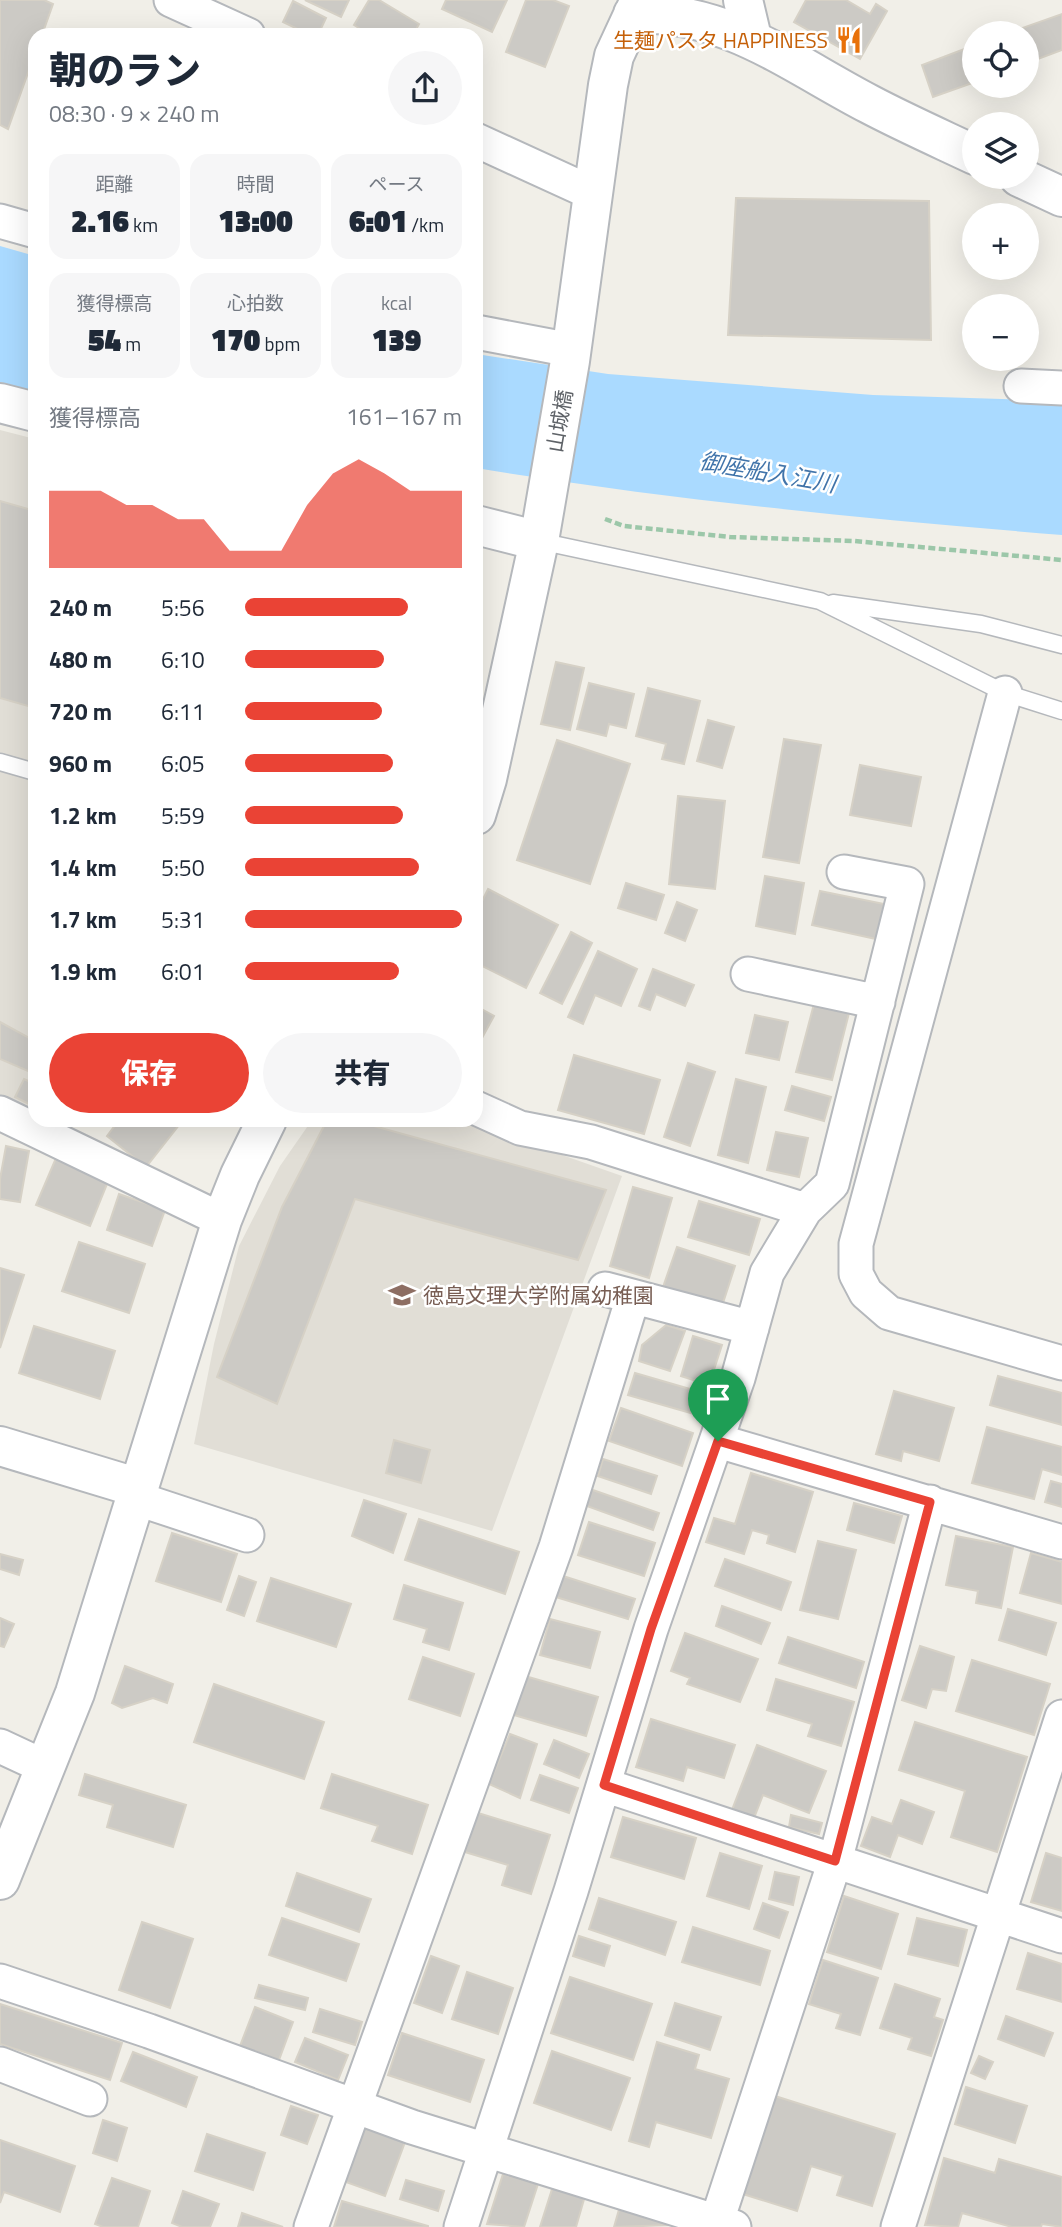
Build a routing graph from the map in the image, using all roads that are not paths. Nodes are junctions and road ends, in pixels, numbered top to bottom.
1 (171, 0) edge
2 (743, 0) edge
3 (637, 7) edge
4 (232, 28) edge
5 (752, 38) junction
6 (483, 143) edge
7 (962, 149) edge
8 (1039, 186) edge
9 (594, 194) junction
10 (1062, 197) edge
11 (0, 221) edge
12 (28, 229) edge
13 (483, 334) edge
14 (570, 356) junction
15 (1021, 386) dead end
16 (1062, 388) edge
17 (0, 403) edge
18 (28, 410) edge
19 (483, 527) edge
20 (539, 541) junction
21 (820, 601) junction
22 (1062, 645) edge
23 (1005, 693) junction
24 (1062, 711) edge
25 (486, 733) edge
26 (483, 758) edge
27 (0, 762) edge
28 (28, 770) edge
29 (844, 872) dead end
30 (748, 974) dead end
31 (878, 1002) junction
32 (483, 1111) edge
33 (0, 1113) edge
34 (28, 1126) edge
35 (29, 1127) edge
36 (264, 1127) edge
37 (805, 1210) junction
38 (222, 1220) junction
39 (752, 1328) junction
40 (1062, 1363) edge
41 (718, 1441) junction
42 (0, 1446) edge
43 (137, 1493) junction
44 (930, 1502) junction
45 (247, 1535) dead end
46 (1062, 1542) edge
47 (1062, 1717) edge
48 (0, 1746) edge
49 (45, 1768) junction
50 (604, 1785) junction
51 (835, 1861) junction
52 (0, 1880) edge
53 (999, 1915) junction
54 (1062, 1936) edge
55 (0, 1981) edge
56 (0, 2064) edge
57 (90, 2099) dead end
58 (353, 2105) junction
59 (488, 2150) junction
60 (722, 2225) edge
61 (311, 2227) edge
62 (461, 2227) edge
63 (898, 2227) edge

1 - 4 street
2 - 5 street
3 - 5 street
3 - 9 street, 山城橋
5 - 7 street
6 - 9 street
8 - 10 street
9 - 14 street, 山城橋
11 - 12 street
13 - 14 street
14 - 20 street, 山城橋
15 - 16 street
17 - 18 street
19 - 20 street
20 - 21 lane
20 - 25 street, 山城橋
21 - 22 lane
21 - 23 lane
23 - 24 lane
23 - 40 street
25 - 26 street, 山城橋
27 - 28 lane
29 - 31 street
30 - 31 street
31 - 37 street
32 - 37 street
33 - 34 street
35 - 38 street
36 - 38 street
37 - 39 street
38 - 43 street
39 - 41 street
39 - 58 street
41 - 44 street
41 - 50 street
42 - 43 street
43 - 45 street
43 - 49 street
44 - 46 street
44 - 51 street
47 - 53 street
48 - 49 street
49 - 52 street
50 - 51 street
50 - 59 street
51 - 53 street
51 - 60 street
53 - 54 street
53 - 63 street
55 - 58 street
56 - 57 street
58 - 59 street
58 - 61 street
59 - 60 street
59 - 62 street

